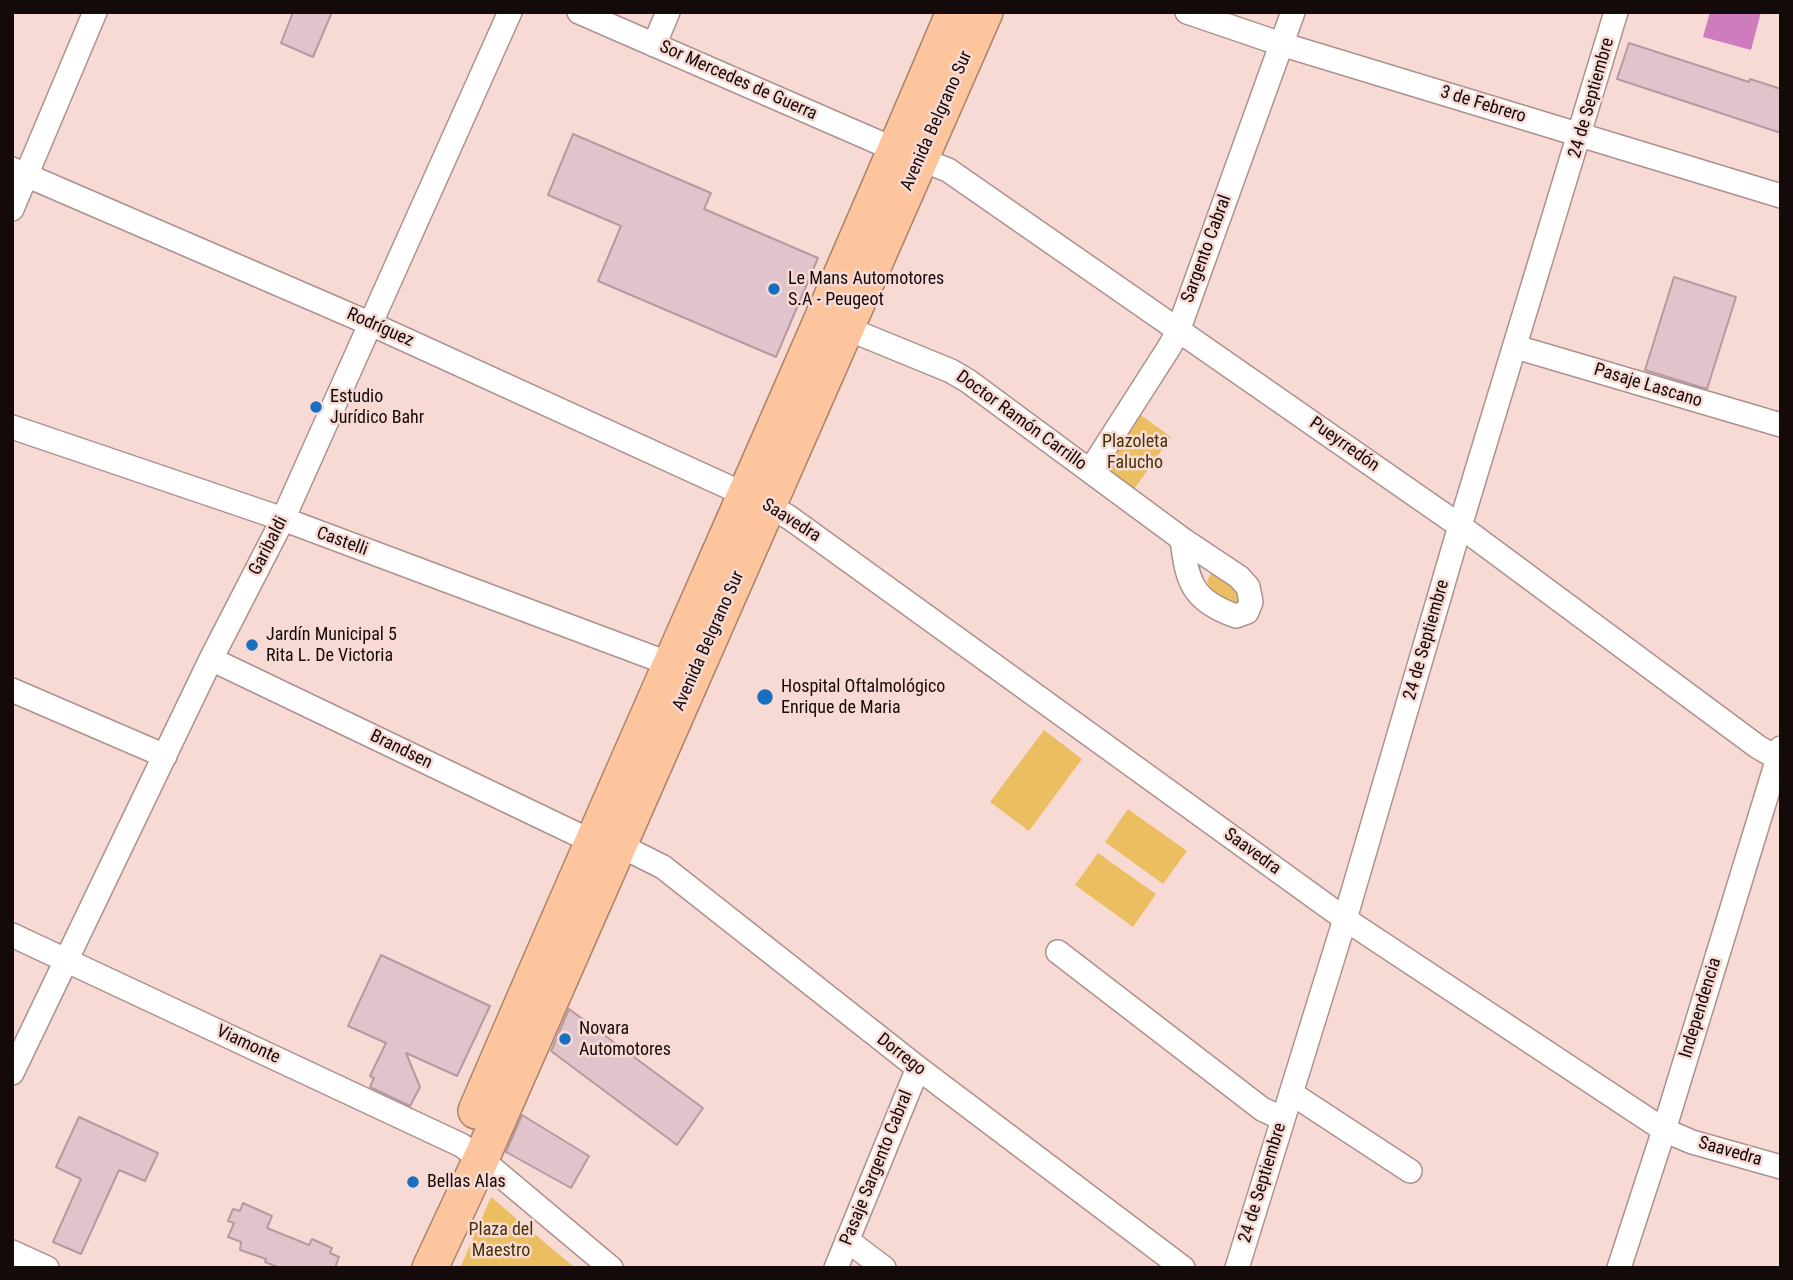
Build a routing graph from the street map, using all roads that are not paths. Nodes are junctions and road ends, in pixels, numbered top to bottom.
1 (95, 12) edge
2 (510, 12) edge
3 (579, 12) edge
4 (668, 12) edge
5 (954, 12) edge
6 (985, 12) edge
7 (1187, 12) edge
8 (1293, 12) edge
9 (1616, 12) edge
10 (1281, 44) junction
11 (654, 45) junction
12 (1581, 135) junction
13 (908, 155) junction
14 (19, 172) edge
15 (1781, 196) edge
16 (12, 209) edge
17 (371, 324) junction
18 (846, 328) junction
19 (1178, 331) junction
20 (1516, 347) junction
21 (1781, 425) edge
22 (12, 427) edge
23 (1090, 471) junction
24 (757, 500) junction
25 (283, 519) junction
26 (1460, 526) junction
27 (1182, 539) dead end
28 (211, 659) junction
29 (670, 664) junction
30 (12, 690) edge
31 (165, 756) junction
32 (1780, 756) edge
33 (605, 843) junction
34 (1345, 919) junction
35 (12, 935) edge
36 (1058, 952) dead end
37 (66, 958) junction
38 (918, 1068) junction
39 (12, 1073) edge
40 (1291, 1093) junction
41 (1283, 1119) junction
42 (1664, 1130) junction
43 (471, 1152) junction
44 (1781, 1167) edge
45 (1410, 1171) dead end
46 (848, 1240) junction
47 (12, 1252) edge
48 (47, 1268) edge
49 (406, 1268) edge
50 (430, 1268) edge
51 (611, 1268) edge
52 (836, 1268) edge
53 (884, 1268) edge
54 (1183, 1268) edge
55 (1237, 1268) edge
56 (1619, 1268) edge

1 - 14 street
2 - 17 street, Garibaldi
3 - 11 street, Sor Mercedes de Guerra
4 - 11 street
5 - 13 highway, Avenida Belgrano Sur
6 - 13 highway, Avenida Belgrano Sur
7 - 10 street, 3 de Febrero
8 - 10 street, Sargento Cabral
9 - 12 street, 24 de Septiembre
10 - 12 street, 3 de Febrero
10 - 19 street, Sargento Cabral
11 - 13 street, Sor Mercedes de Guerra
12 - 15 street, 3 de Febrero
12 - 20 street, 24 de Septiembre
13 - 18 highway, Avenida Belgrano Sur
13 - 19 street, Pueyrredón
13 - 24 highway, Avenida Belgrano Sur
14 - 16 street
14 - 17 street, Rodríguez
17 - 24 street, Rodríguez
17 - 25 street, Garibaldi
18 - 23 street, Doctor Ramón Carrillo
18 - 24 highway, Avenida Belgrano Sur
19 - 23 street, Sargento Cabral
19 - 26 street, Pueyrredón
20 - 21 street, Pasaje Lascano
20 - 26 street, 24 de Septiembre
22 - 25 street, Castelli
23 - 27 street, Doctor Ramón Carrillo
24 - 29 highway, Avenida Belgrano Sur
24 - 33 highway, Avenida Belgrano Sur
24 - 34 street, Saavedra
25 - 28 street, Garibaldi
25 - 29 street, Castelli
26 - 32 street, Pueyrredón
26 - 34 street, 24 de Septiembre
28 - 31 street, Garibaldi
28 - 33 street, Brandsen
29 - 33 highway, Avenida Belgrano Sur
30 - 31 street
31 - 37 street, Garibaldi
32 - 42 street, Independencia
33 - 38 street, Dorrego
33 - 43 highway, Avenida Belgrano Sur
34 - 40 street, 24 de Septiembre
34 - 42 street, Saavedra
35 - 37 street, Viamonte
36 - 41 street
37 - 39 street, Garibaldi
37 - 43 street, Viamonte
38 - 46 street, Pasaje Sargento Cabral
38 - 54 street, Dorrego
40 - 41 street, 24 de Septiembre
40 - 45 street
41 - 55 street, 24 de Septiembre
42 - 44 street, Saavedra
42 - 56 street, Independencia
43 - 49 highway, Avenida Belgrano Sur
43 - 50 highway, Avenida Belgrano Sur
43 - 51 street, Viamonte
46 - 52 street, Pasaje Sargento Cabral
46 - 53 street
47 - 48 street

